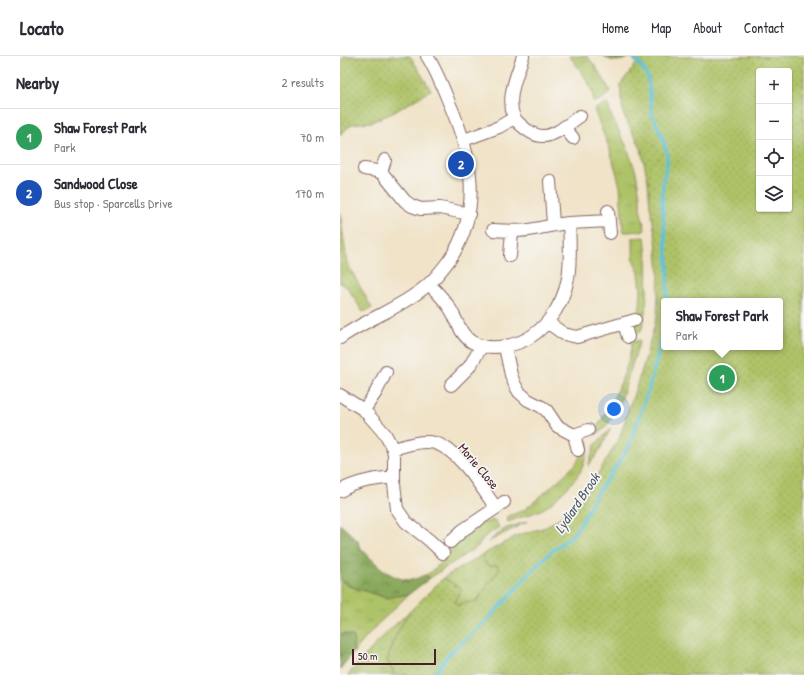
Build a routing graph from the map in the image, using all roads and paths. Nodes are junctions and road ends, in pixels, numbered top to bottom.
1 (427, 56) edge
2 (523, 56) edge
3 (580, 116) dead end
4 (514, 118) junction
5 (564, 127) junction
6 (573, 138) dead end
7 (464, 140) junction
8 (385, 160) dead end
9 (364, 169) dead end
10 (381, 173) junction
11 (550, 181) dead end
12 (469, 214) junction
13 (609, 222) dead end
14 (569, 223) junction
15 (553, 224) junction
16 (493, 230) dead end
17 (512, 231) junction
18 (510, 256) dead end
19 (429, 284) junction
20 (547, 322) junction
21 (628, 337) dead end
22 (340, 338) edge
23 (482, 346) junction
24 (505, 346) junction
25 (386, 372) dead end
26 (451, 385) dead end
27 (340, 395) edge
28 (364, 410) junction
29 (588, 430) dead end
30 (574, 435) junction
31 (393, 449) junction
32 (578, 450) dead end
33 (394, 477) junction
34 (340, 491) edge
35 (450, 542) dead end
36 (443, 553) dead end

1 - 7 street
2 - 4 street
3 - 5 street
4 - 5 street
4 - 7 street
5 - 6 street
7 - 12 street
8 - 10 street
9 - 10 street
10 - 12 street
11 - 15 street
12 - 19 street
13 - 14 street
14 - 15 street
14 - 20 street
15 - 17 street
16 - 17 street
17 - 18 street
19 - 22 street
19 - 23 street
20 - 21 street
20 - 24 street
23 - 24 street
23 - 26 street
24 - 30 street
25 - 28 street
27 - 28 street
28 - 31 street
29 - 30 street
30 - 32 street
31 - 33 street
31 - 35 street, Morie Close
33 - 34 street
33 - 36 street

